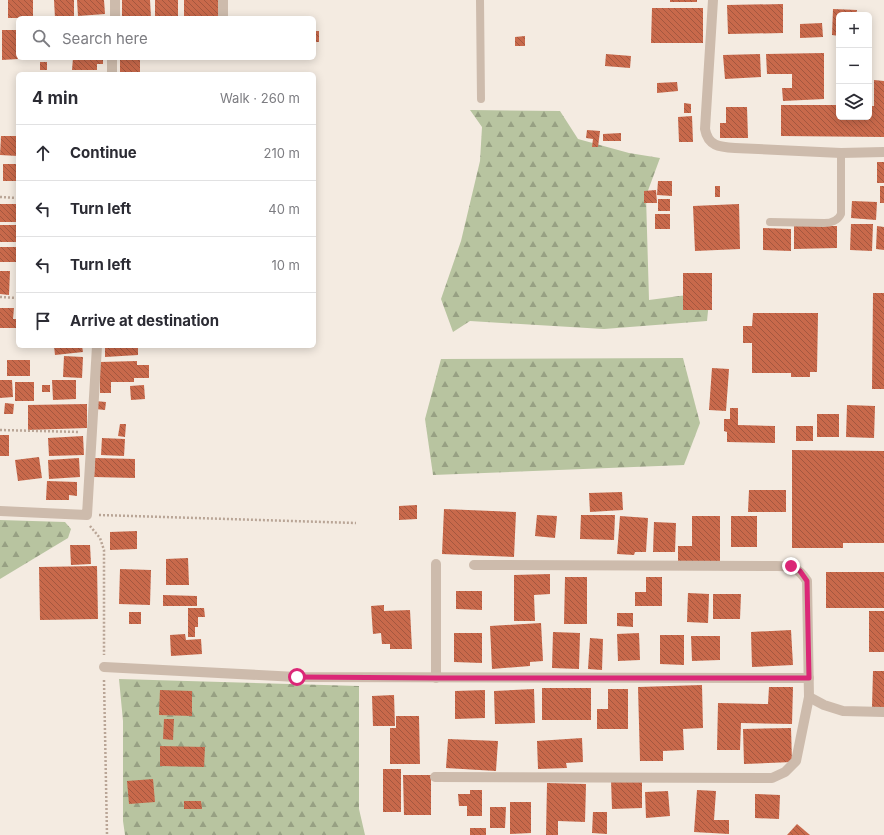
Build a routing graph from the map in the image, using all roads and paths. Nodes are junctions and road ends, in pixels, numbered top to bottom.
1 (116, 0) edge
2 (223, 0) edge
3 (480, 0) edge
4 (713, 0) edge
5 (114, 16) edge
6 (222, 16) edge
7 (112, 60) edge
8 (112, 72) edge
9 (480, 98) dead end
10 (884, 152) edge
11 (841, 153) junction
12 (0, 197) edge
13 (16, 198) edge
14 (770, 222) dead end
15 (0, 297) edge
16 (16, 298) edge
17 (97, 348) edge
18 (0, 430) edge
19 (92, 432) junction
20 (0, 511) edge
21 (88, 515) junction
22 (356, 523) dead end
23 (436, 564) dead end
24 (474, 565) dead end
25 (104, 667) dead end
26 (436, 678) junction
27 (809, 678) junction
28 (809, 697) junction
29 (884, 712) edge
30 (435, 777) dead end

1 - 5 street
2 - 6 street
3 - 9 lane
4 - 11 street
7 - 8 street
10 - 11 street
11 - 14 lane
12 - 13 path
15 - 16 path
17 - 19 street
18 - 19 path
19 - 21 street
20 - 21 street
21 - 22 path
23 - 26 street
24 - 27 street
25 - 26 street
26 - 27 street
27 - 28 street
28 - 29 street
28 - 30 street

